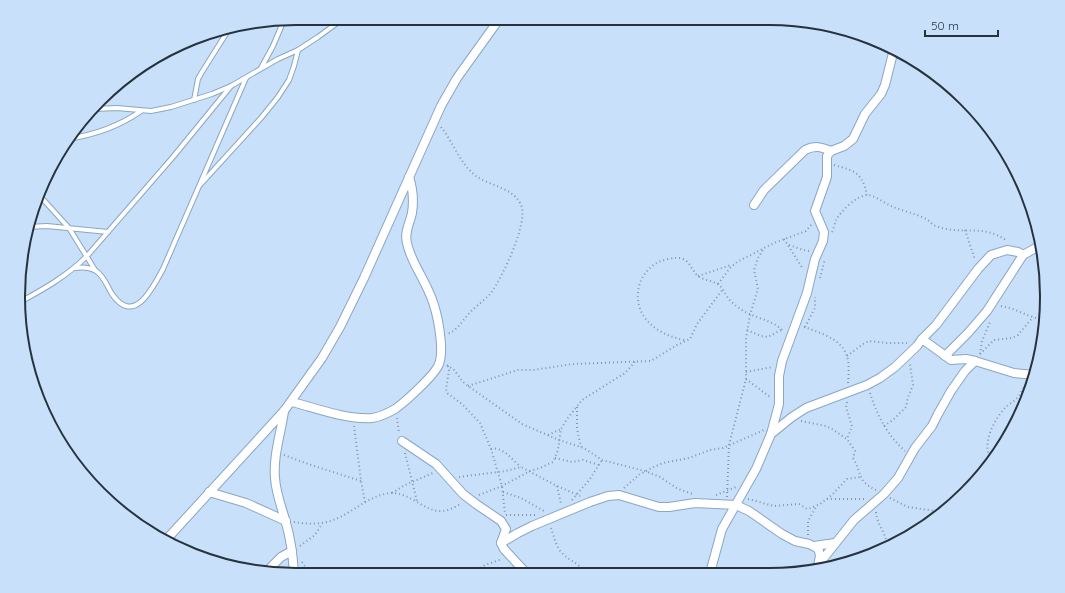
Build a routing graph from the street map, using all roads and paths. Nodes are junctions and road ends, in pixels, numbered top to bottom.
1 (333, 25) edge
2 (495, 25) edge
3 (282, 26) edge
4 (226, 34) edge
5 (298, 50) junction
6 (893, 55) edge
7 (261, 68) junction
8 (246, 78) junction
9 (231, 86) junction
10 (194, 100) junction
11 (101, 109) edge
12 (141, 111) junction
13 (435, 119) junction
14 (77, 138) edge
15 (831, 151) junction
16 (827, 163) junction
17 (409, 177) junction
18 (198, 187) junction
19 (867, 195) junction
20 (43, 199) edge
21 (754, 205) dead end
22 (817, 217) junction
23 (34, 227) edge
24 (69, 228) junction
25 (965, 230) junction
26 (108, 232) junction
27 (831, 237) dead end
28 (784, 239) junction
29 (788, 245) junction
30 (1036, 247) edge
31 (764, 248) junction
32 (820, 249) junction
33 (1021, 254) junction
34 (826, 255) dead end
35 (87, 256) junction
36 (733, 265) junction
37 (74, 268) junction
38 (978, 269) junction
39 (96, 270) junction
40 (698, 276) junction
41 (810, 277) junction
42 (818, 283) dead end
43 (718, 284) junction
44 (723, 289) junction
45 (815, 293) dead end
46 (25, 299) edge
47 (1002, 306) junction
48 (998, 310) dead end
49 (989, 314) junction
50 (750, 315) junction
51 (1034, 317) junction
52 (1039, 318) edge
53 (805, 327) junction
54 (748, 330) junction
55 (782, 330) junction
56 (792, 332) junction
57 (440, 334) junction
58 (922, 339) junction
59 (686, 341) junction
60 (909, 353) junction
61 (441, 356) junction
62 (847, 356) junction
63 (945, 356) junction
64 (977, 358) junction
65 (635, 362) junction
66 (447, 365) junction
67 (780, 365) junction
68 (746, 372) junction
69 (1028, 377) edge
70 (746, 378) junction
71 (1026, 384) edge
72 (867, 385) junction
73 (468, 386) junction
74 (848, 393) junction
75 (292, 402) junction
76 (779, 404) junction
77 (577, 407) junction
78 (396, 408) junction
79 (284, 411) junction
80 (352, 417) junction
81 (792, 417) junction
82 (884, 426) junction
83 (561, 429) junction
84 (772, 431) junction
85 (548, 435) junction
86 (847, 439) junction
87 (559, 440) junction
88 (402, 441) junction
89 (729, 445) junction
90 (580, 447) junction
91 (491, 448) junction
92 (277, 452) junction
93 (989, 455) edge
94 (910, 456) junction
95 (555, 458) junction
96 (602, 460) junction
97 (599, 465) junction
98 (521, 467) junction
99 (530, 471) junction
100 (645, 471) junction
101 (499, 472) junction
102 (447, 477) junction
103 (860, 477) junction
104 (361, 481) junction
105 (412, 482) junction
106 (502, 486) junction
107 (557, 486) junction
108 (209, 492) junction
109 (503, 492) junction
110 (392, 493) junction
111 (695, 494) dead end
112 (884, 494) junction
113 (577, 495) junction
114 (619, 495) junction
115 (827, 499) junction
116 (469, 500) junction
117 (875, 500) junction
118 (365, 502) junction
119 (418, 502) junction
120 (590, 502) junction
121 (727, 504) junction
122 (736, 504) junction
123 (561, 505) dead end
124 (816, 506) junction
125 (936, 511) edge
126 (505, 514) junction
127 (548, 519) junction
128 (286, 521) junction
129 (322, 524) junction
130 (504, 526) junction
131 (169, 536) edge
132 (887, 541) edge
133 (501, 543) junction
134 (836, 543) junction
135 (812, 545) junction
136 (292, 551) junction
137 (511, 556) junction
138 (818, 563) edge
139 (821, 563) edge
140 (271, 567) edge
141 (293, 568) edge
142 (480, 568) edge
143 (522, 568) edge
144 (582, 568) edge
145 (711, 568) edge

1 - 5 lane
2 - 13 street
3 - 7 lane
4 - 10 lane
5 - 7 lane
5 - 18 lane
6 - 15 street
7 - 8 lane
8 - 9 lane
8 - 18 lane
9 - 10 lane
9 - 26 lane
10 - 12 lane
11 - 12 lane
12 - 14 lane
13 - 17 street
13 - 57 path
15 - 16 street
15 - 21 street
16 - 19 path
16 - 22 street
17 - 57 street
17 - 75 street
18 - 39 lane
19 - 25 path
19 - 27 path
20 - 24 lane
22 - 28 path
22 - 32 street
23 - 24 lane
24 - 26 lane
24 - 35 lane
25 - 33 path
25 - 38 path
26 - 35 lane
28 - 29 path
28 - 31 path
29 - 32 path
29 - 41 path
30 - 33 street
31 - 36 path
31 - 50 path
32 - 41 street
33 - 38 street
33 - 49 street
34 - 42 path
35 - 37 lane
35 - 39 lane
36 - 40 path
36 - 43 path
37 - 39 lane
37 - 46 lane
38 - 58 street
40 - 43 path
40 - 59 path
41 - 56 street
43 - 44 path
44 - 50 path
44 - 59 path
45 - 53 path
47 - 48 path
47 - 49 path
47 - 51 path
49 - 63 street
49 - 64 path
50 - 54 path
50 - 55 path
51 - 52 path
51 - 64 path
53 - 56 path
53 - 62 path
54 - 55 path
54 - 68 path
55 - 56 path
56 - 67 street
57 - 61 street
58 - 60 street
58 - 62 path
58 - 63 street
59 - 65 path
60 - 72 street
60 - 82 path
61 - 66 path
61 - 78 street
62 - 74 path
63 - 64 street
64 - 69 street
64 - 94 street
65 - 73 path
65 - 77 path
66 - 73 path
66 - 91 path
67 - 68 path
67 - 76 street
68 - 70 path
70 - 76 path
70 - 89 path
71 - 93 path
72 - 74 street
72 - 82 path
73 - 85 path
74 - 81 street
74 - 86 path
75 - 79 street
75 - 80 street
76 - 84 street
77 - 83 path
77 - 90 path
78 - 80 street
78 - 88 path
79 - 92 street
79 - 108 street
80 - 104 path
81 - 84 street
81 - 86 path
82 - 94 path
83 - 85 path
83 - 87 path
84 - 89 path
84 - 122 street
85 - 87 path
86 - 103 path
87 - 90 path
87 - 95 path
88 - 102 street
88 - 105 path
89 - 100 path
89 - 121 path
90 - 96 path
91 - 98 path
91 - 101 path
92 - 104 path
92 - 128 street
94 - 112 street
95 - 97 path
95 - 99 path
96 - 97 path
96 - 100 path
97 - 113 path
98 - 99 path
98 - 101 path
99 - 106 path
99 - 107 path
100 - 111 path
100 - 114 path
101 - 102 path
101 - 106 path
102 - 105 path
102 - 116 street
103 - 112 path
103 - 115 path
104 - 118 path
105 - 110 path
105 - 119 path
106 - 109 path
106 - 116 path
107 - 113 path
107 - 123 path
108 - 128 street
108 - 131 street
109 - 126 path
109 - 126 path
110 - 118 path
110 - 119 path
112 - 117 street
112 - 125 path
113 - 120 path
114 - 120 street
114 - 121 street
115 - 117 path
115 - 124 path
116 - 119 path
116 - 130 street
117 - 132 path
117 - 134 street
118 - 129 path
120 - 127 street
121 - 122 street
122 - 124 path
122 - 135 street
122 - 145 street
124 - 135 path
126 - 130 path
127 - 133 street
127 - 144 path
128 - 129 path
128 - 136 street
129 - 136 path
130 - 133 street
133 - 137 street
134 - 135 street
134 - 139 street
135 - 138 street
136 - 140 street
136 - 141 street
137 - 142 path
137 - 143 street

